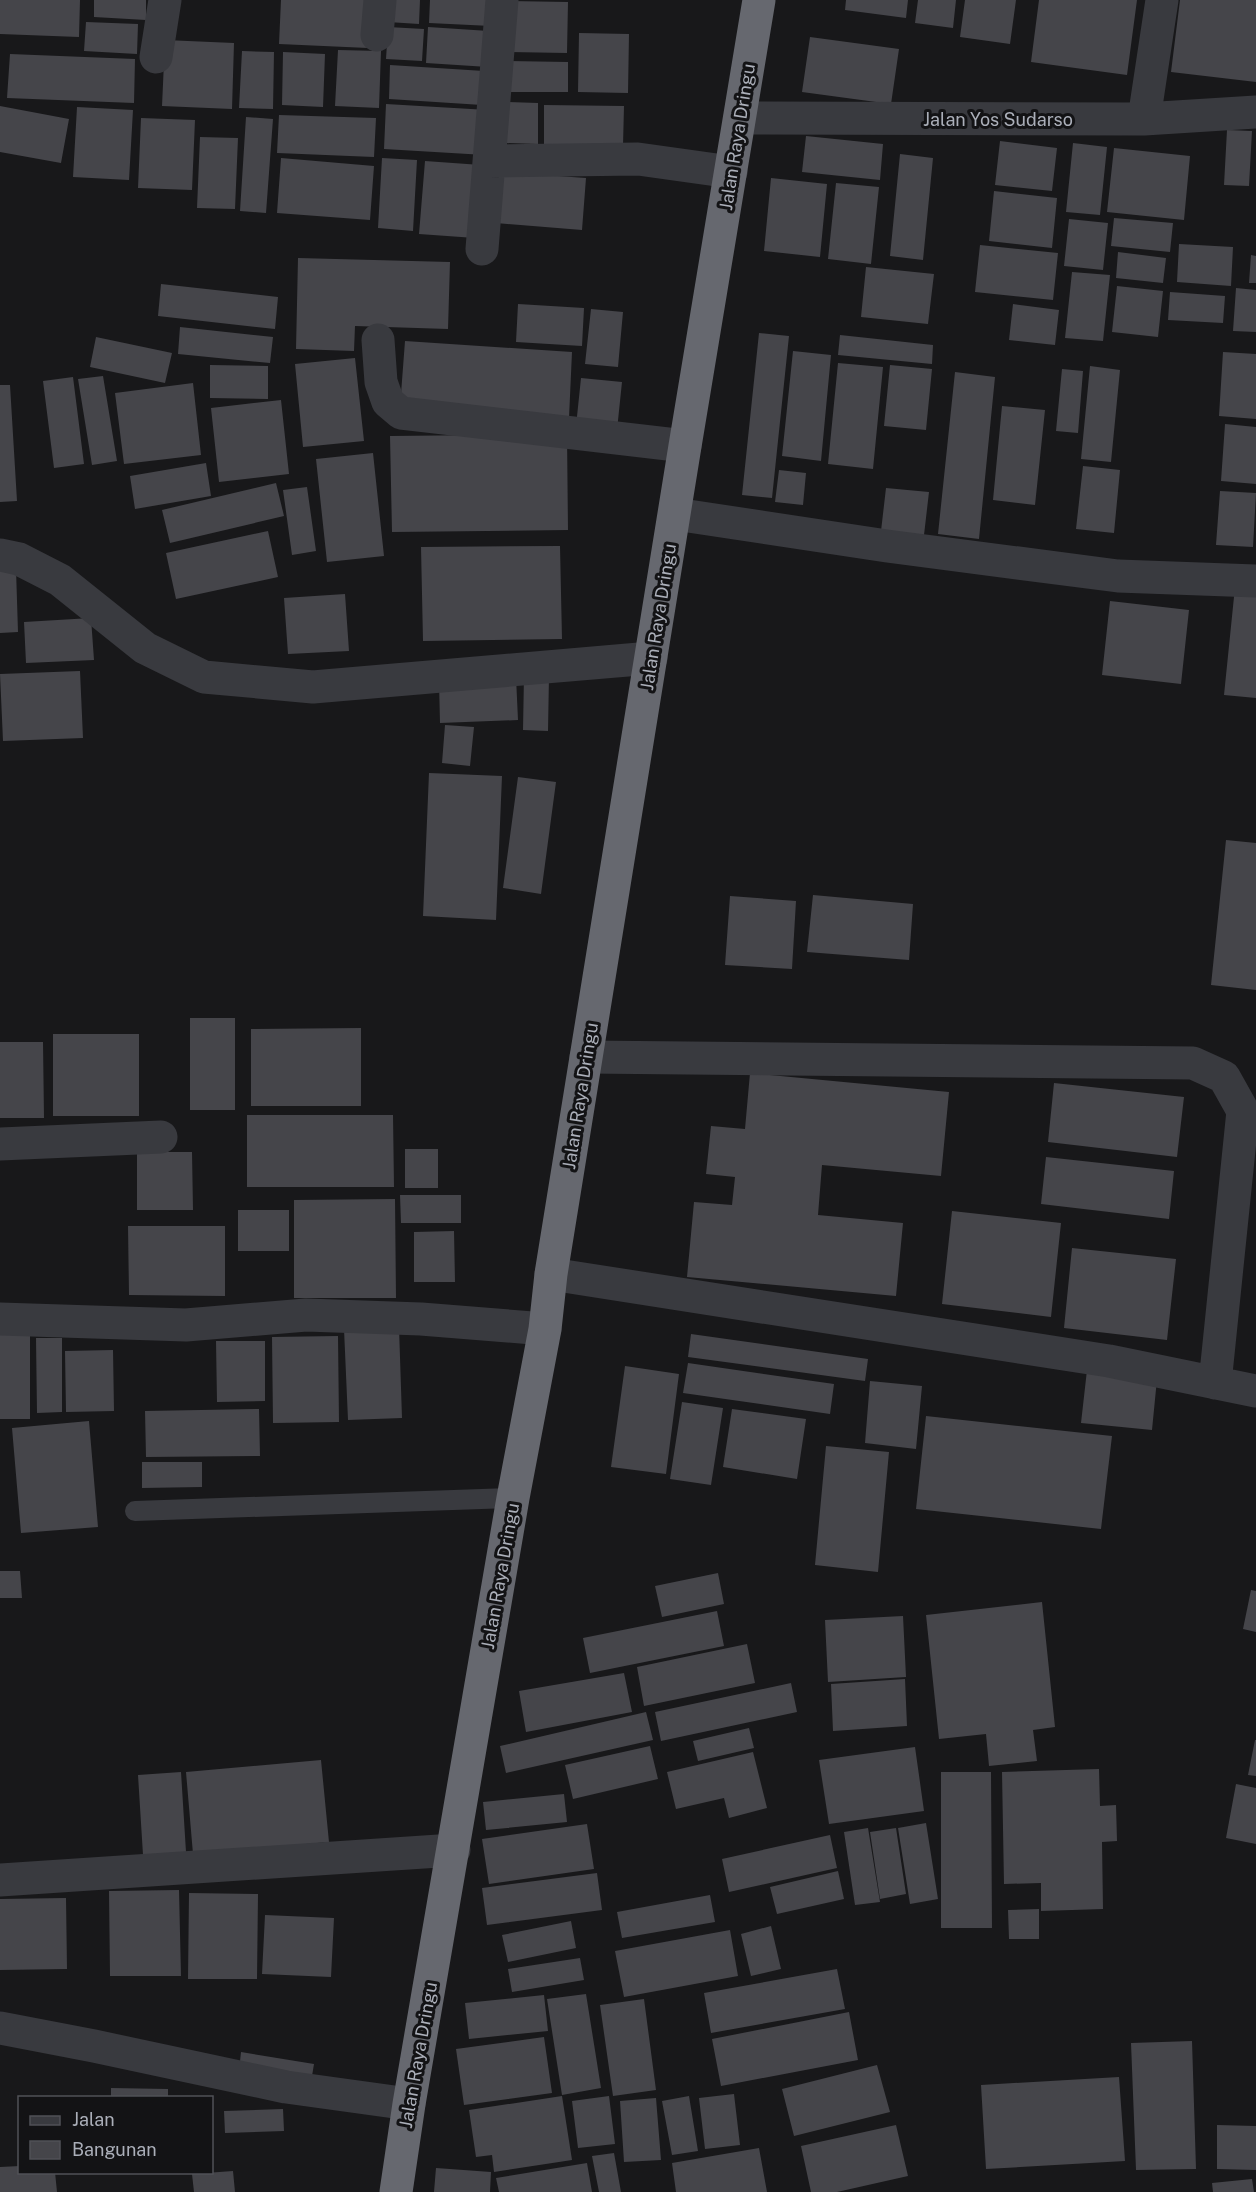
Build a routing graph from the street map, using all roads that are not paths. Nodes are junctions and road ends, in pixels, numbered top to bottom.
1 (165, 0) edge
2 (380, 0) edge
3 (502, 0) edge
4 (759, 0) edge
5 (1162, 0) edge
6 (377, 35) dead end
7 (156, 57) dead end
8 (1256, 112) edge
9 (740, 118) junction
10 (1144, 119) junction
11 (489, 161) junction
12 (731, 172) junction
13 (482, 249) dead end
14 (378, 340) dead end
15 (684, 446) junction
16 (675, 514) junction
17 (0, 555) edge
18 (1256, 581) edge
19 (651, 658) junction
20 (586, 1058) junction
21 (161, 1137) dead end
22 (0, 1144) edge
23 (551, 1274) junction
24 (0, 1319) edge
25 (545, 1329) junction
26 (1215, 1383) junction
27 (1256, 1391) edge
28 (513, 1498) junction
29 (135, 1511) dead end
30 (454, 1850) junction
31 (0, 1880) edge
32 (0, 2028) edge
33 (410, 2104) junction
34 (396, 2192) edge

1 - 7 street
2 - 6 street
3 - 11 street
4 - 9 highway, Jalan Raya Dringu
5 - 10 street
8 - 10 street, Jalan Yos Sudarso
9 - 10 street, Jalan Yos Sudarso
9 - 12 highway, Jalan Raya Dringu
11 - 12 street
11 - 13 street
12 - 15 highway, Jalan Raya Dringu
14 - 15 street
15 - 16 highway, Jalan Raya Dringu
16 - 18 street
16 - 19 highway, Jalan Raya Dringu
17 - 19 street
19 - 20 highway, Jalan Raya Dringu
20 - 23 highway, Jalan Raya Dringu
20 - 26 street
21 - 22 street
23 - 25 highway, Jalan Raya Dringu
23 - 26 street
24 - 25 street
25 - 28 highway, Jalan Raya Dringu
26 - 27 street
28 - 29 lane
28 - 30 highway, Jalan Raya Dringu
30 - 31 street
30 - 33 highway, Jalan Raya Dringu
32 - 33 street
33 - 34 highway, Jalan Raya Dringu

